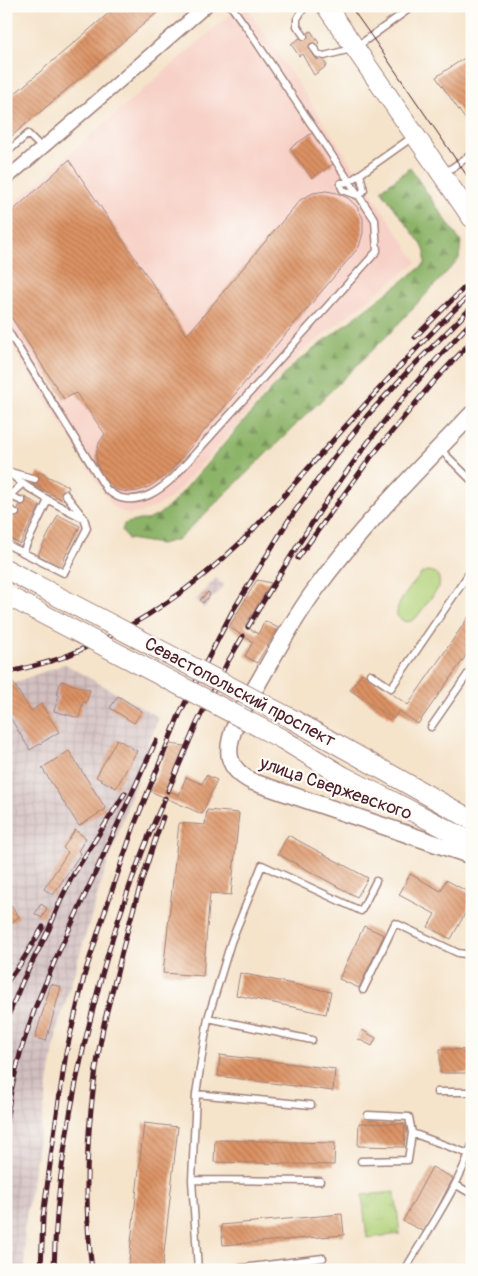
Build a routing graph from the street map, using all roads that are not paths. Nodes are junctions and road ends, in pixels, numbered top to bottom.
1 (206, 6) edge
2 (231, 6) edge
3 (305, 6) edge
4 (326, 6) edge
5 (413, 6) edge
6 (304, 36) dead end
7 (313, 47) dead end
8 (355, 48) junction
9 (414, 135) junction
10 (42, 148) junction
11 (6, 153) edge
12 (472, 154) edge
13 (360, 174) junction
14 (442, 175) junction
15 (6, 179) edge
16 (349, 182) junction
17 (359, 196) junction
18 (472, 218) edge
19 (6, 328) edge
20 (472, 414) edge
21 (440, 448) junction
22 (7, 472) edge
23 (35, 478) dead end
24 (472, 481) edge
25 (22, 484) junction
26 (65, 494) dead end
27 (8, 498) edge
28 (48, 500) junction
29 (22, 501) dead end
30 (6, 508) edge
31 (16, 513) dead end
32 (84, 518) junction
33 (6, 544) edge
34 (22, 552) junction
35 (6, 569) edge
36 (472, 569) edge
37 (9, 596) edge
38 (472, 668) edge
39 (370, 674) dead end
40 (431, 727) dead end
41 (472, 820) edge
42 (472, 842) edge
43 (472, 856) edge
44 (376, 881) dead end
45 (472, 955) edge
46 (363, 990) dead end
47 (208, 1018) junction
48 (312, 1040) dead end
49 (437, 1092) dead end
50 (472, 1092) edge
51 (196, 1094) junction
52 (311, 1105) dead end
53 (368, 1115) dead end
54 (412, 1133) junction
55 (472, 1145) edge
56 (469, 1154) junction
57 (361, 1161) dead end
58 (192, 1180) junction
59 (320, 1181) dead end
60 (456, 1185) junction
61 (472, 1194) edge
62 (323, 1258) dead end
63 (198, 1270) edge
64 (226, 1270) edge
65 (405, 1270) edge

1 - 10 street
2 - 16 lane
3 - 6 lane
4 - 8 main road
5 - 8 lane
7 - 8 lane
8 - 9 main road
9 - 13 lane
9 - 14 main road
10 - 11 lane
10 - 15 street
12 - 14 lane
13 - 16 lane
13 - 17 lane
14 - 18 main road
16 - 17 lane
17 - 19 lane
20 - 21 street, улица Свержевского
21 - 24 lane
21 - 43 street, улица Свержевского
22 - 23 lane
22 - 25 lane
25 - 27 lane
25 - 28 lane
26 - 32 lane
27 - 29 lane
28 - 32 lane
28 - 34 lane
30 - 31 lane
32 - 34 lane
33 - 34 lane
35 - 41 main road, Севастопольский проспект, bridge
36 - 39 lane
37 - 42 main road, Севастопольский проспект, bridge
38 - 40 lane
44 - 47 lane
45 - 46 lane
47 - 48 lane
47 - 51 lane
49 - 50 lane
51 - 52 lane
51 - 58 lane
53 - 54 lane
54 - 56 lane
54 - 57 lane
55 - 56 lane
56 - 60 lane
58 - 59 lane
58 - 63 lane
60 - 61 lane
60 - 65 lane
62 - 64 lane

